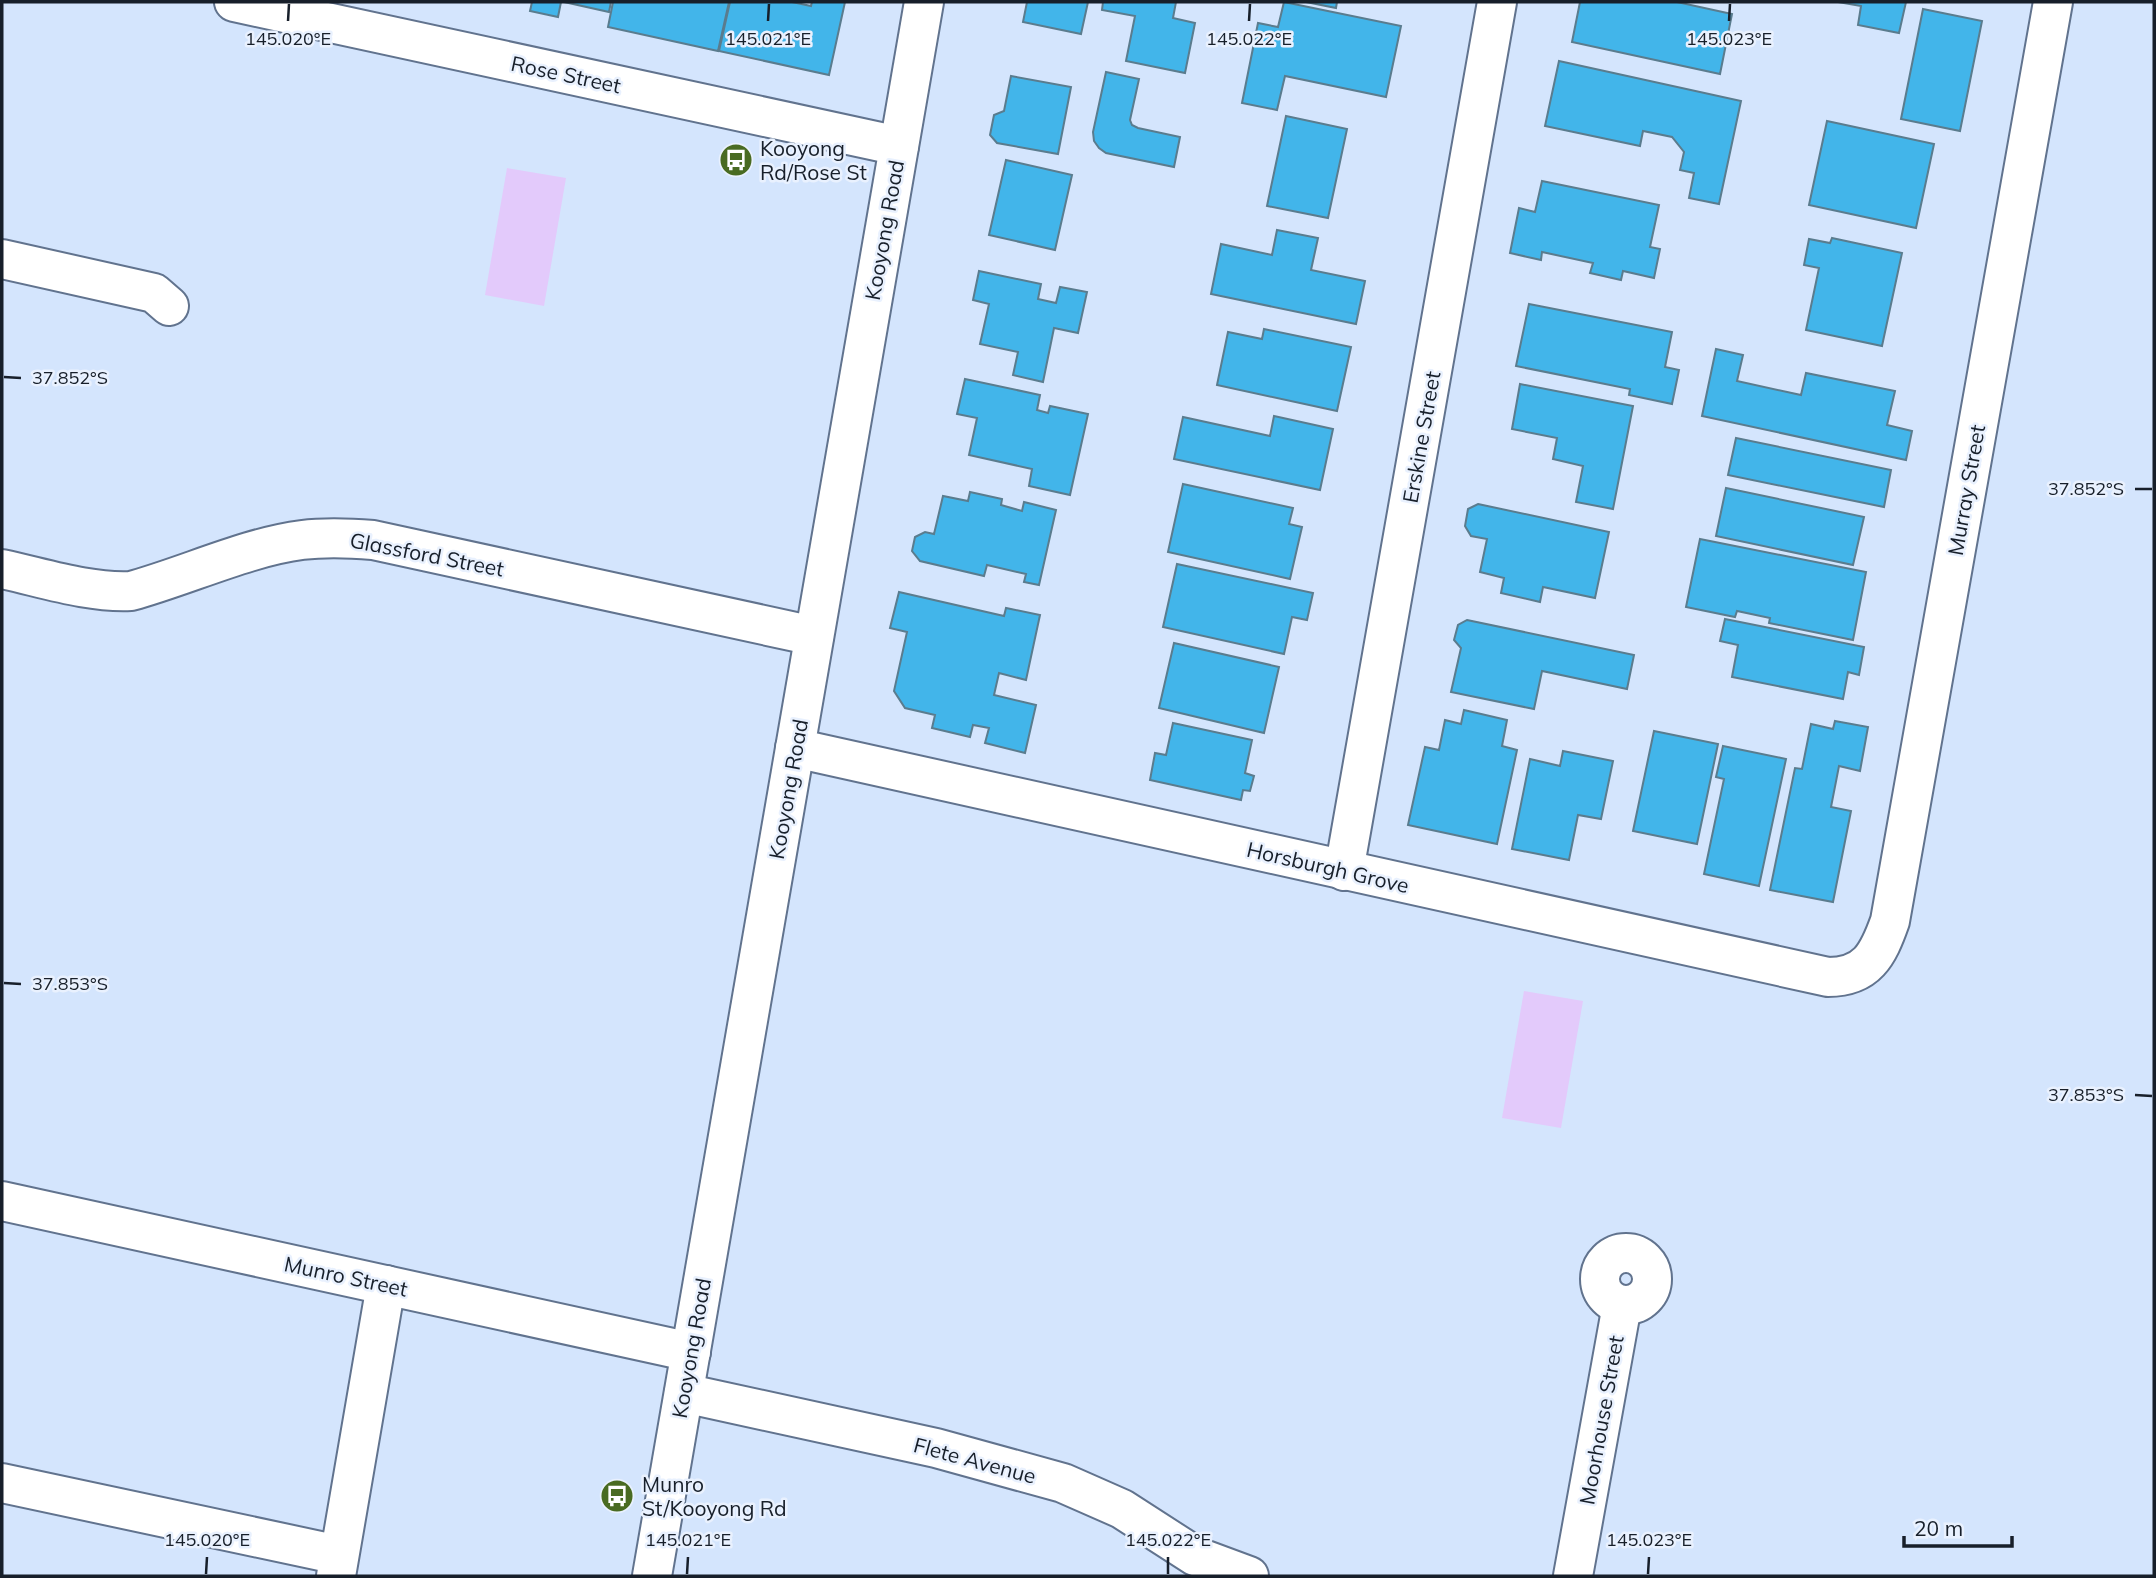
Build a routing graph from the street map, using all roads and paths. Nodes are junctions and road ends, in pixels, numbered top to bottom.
1 (234, 2) edge
2 (924, 2) edge
3 (1497, 2) edge
4 (2053, 2) edge
5 (899, 146) junction
6 (2, 260) edge
7 (169, 306) dead end
8 (2, 569) edge
9 (814, 636) junction
10 (795, 748) junction
11 (1344, 871) junction
12 (1860, 970) joint
13 (2, 1201) edge
14 (386, 1285) junction
15 (1622, 1305) dead end
16 (691, 1352) junction
17 (684, 1393) junction
18 (2, 1483) edge
19 (337, 1566) edge
20 (652, 1576) edge
21 (1249, 1576) edge
22 (1573, 1576) edge

1 - 5 street, Rose Street
2 - 5 street, Kooyong Road
3 - 11 street, Erskine Street
4 - 12 street, Murray Street
5 - 9 street, Kooyong Road
6 - 7 street
8 - 9 street, Glassford Street
9 - 10 street, Kooyong Road
10 - 11 street, Horsburgh Grove
10 - 16 street, Kooyong Road
11 - 12 street, Horsburgh Grove
13 - 14 street, Munro Street
14 - 16 street, Munro Street
14 - 19 street
15 - 22 street, Moorhouse Street
16 - 17 street, Kooyong Road
17 - 20 street, Kooyong Road
17 - 21 street, Flete Avenue
18 - 19 street

